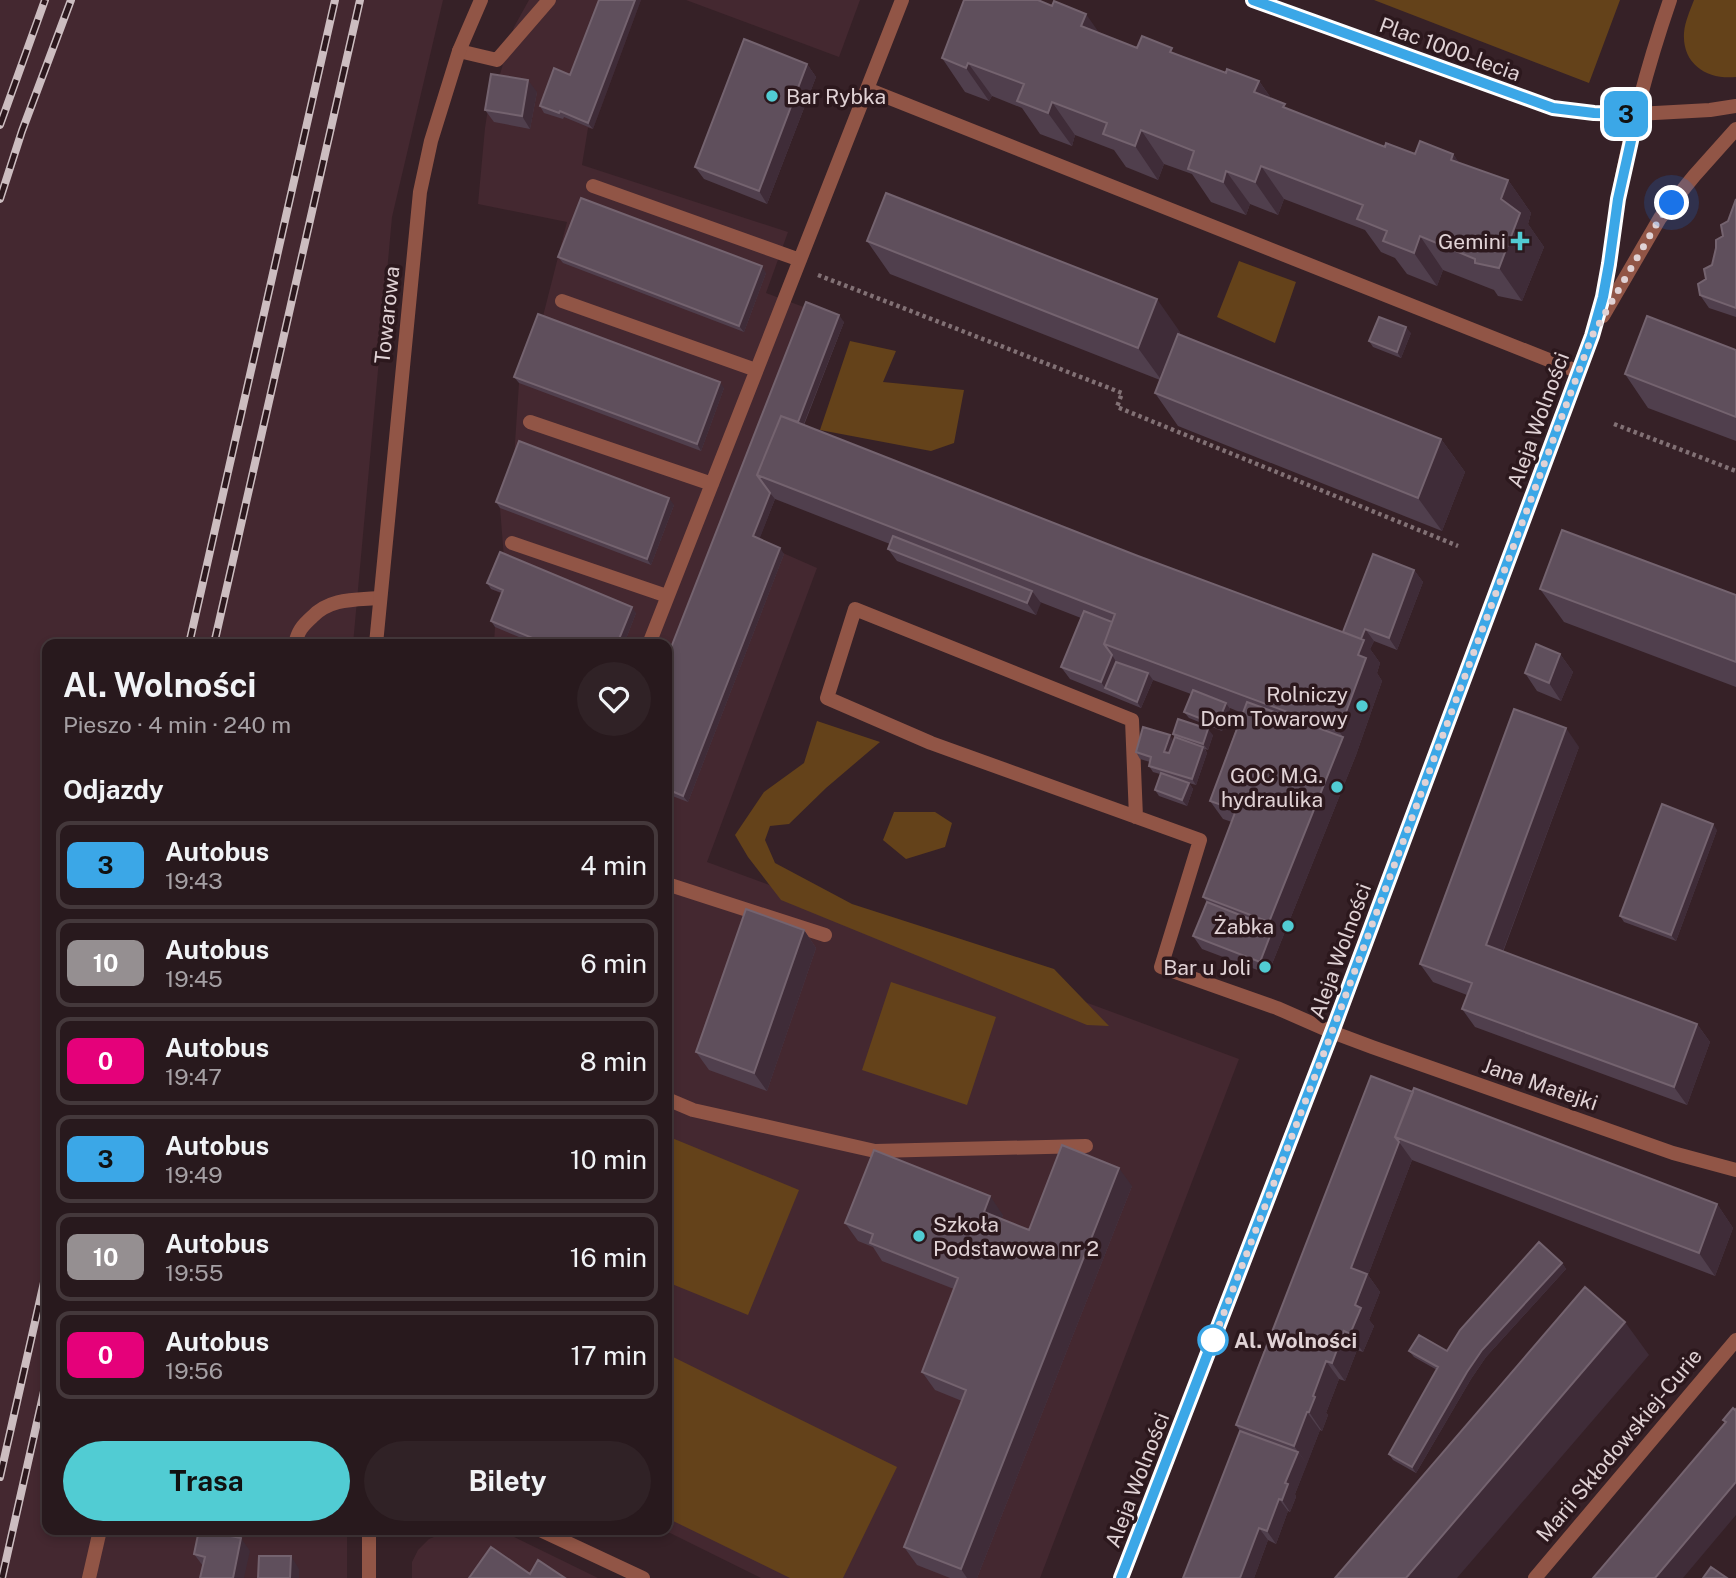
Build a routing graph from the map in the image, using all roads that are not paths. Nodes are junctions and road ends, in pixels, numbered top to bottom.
1 (481, 0) edge
2 (549, 0) edge
3 (902, 0) edge
4 (1253, 0) edge
5 (1670, 0) edge
6 (459, 51) junction
7 (867, 89) junction
8 (1736, 106) edge
9 (1637, 114) junction
10 (1736, 129) edge
11 (593, 186) dead end
12 (798, 264) junction
13 (562, 301) dead end
14 (1592, 336) junction
15 (756, 370) junction
16 (1579, 372) junction
17 (530, 422) dead end
18 (712, 484) junction
19 (512, 543) dead end
20 (667, 596) junction
21 (379, 598) junction
22 (296, 639) edge
23 (376, 639) edge
24 (651, 639) edge
25 (1136, 817) junction
26 (672, 886) edge
27 (825, 935) dead end
28 (1332, 1032) junction
29 (672, 1101) edge
30 (1086, 1146) dead end
31 (1736, 1170) edge
32 (1736, 1340) edge
33 (99, 1535) edge
34 (369, 1535) edge
35 (551, 1535) edge
36 (89, 1578) edge
37 (369, 1578) edge
38 (643, 1578) edge
39 (1121, 1578) edge
40 (1535, 1578) edge

1 - 6 street, Towarowa
2 - 6 street
3 - 7 street
4 - 9 street, Plac 1000-lecia
5 - 9 street, Aleja Wolności
6 - 21 street, Towarowa
7 - 12 street
7 - 16 street
8 - 9 street, Plac 1000-lecia
9 - 14 street, Aleja Wolności
10 - 14 street, Aleja Wolności
11 - 12 street
12 - 15 street
13 - 15 street
14 - 16 street, Aleja Wolności
15 - 18 street
16 - 28 street, Aleja Wolności
17 - 18 street
18 - 20 street
19 - 20 street
20 - 24 street
21 - 22 street
21 - 23 street, Towarowa
25 - 25 street
25 - 28 street, Jana Matejki
26 - 27 street
28 - 31 street, Jana Matejki
28 - 39 street, Aleja Wolności
29 - 30 street
32 - 40 street, Marii Skłodowskiej-Curie
33 - 36 street
34 - 37 street
35 - 38 street

